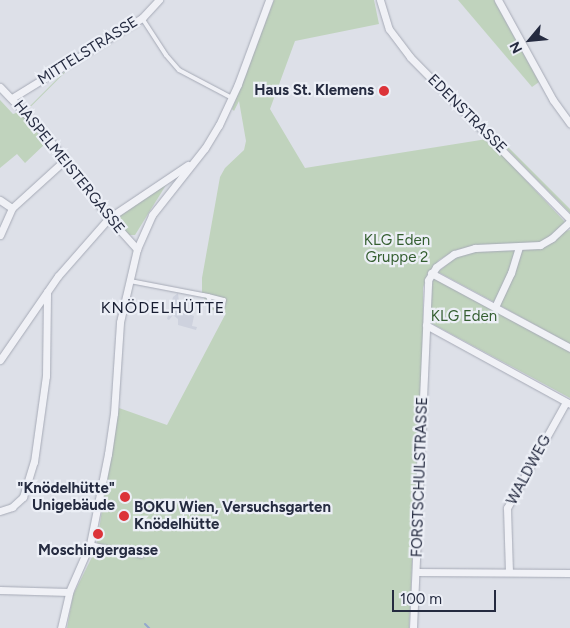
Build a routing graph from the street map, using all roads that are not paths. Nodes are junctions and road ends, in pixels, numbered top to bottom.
1 (159, 0) edge
2 (269, 0) edge
3 (380, 0) edge
4 (498, 0) edge
5 (142, 18) junction
6 (0, 86) edge
7 (12, 98) junction
8 (232, 98) junction
9 (570, 123) edge
10 (197, 158) junction
11 (66, 159) junction
12 (0, 200) edge
13 (12, 208) junction
14 (108, 218) junction
15 (570, 220) edge
16 (0, 235) edge
17 (518, 247) junction
18 (137, 249) junction
19 (431, 273) junction
20 (128, 281) junction
21 (47, 292) junction
22 (208, 296) junction
23 (495, 307) junction
24 (426, 325) junction
25 (570, 348) edge
26 (0, 360) edge
27 (568, 403) edge
28 (0, 511) edge
29 (90, 544) junction
30 (142, 556) dead end
31 (416, 572) junction
32 (509, 572) junction
33 (570, 572) edge
34 (0, 590) edge
35 (69, 592) junction
36 (61, 628) edge
37 (413, 628) edge

1 - 5 street, MITTELSTRASSE
2 - 8 street
3 - 15 street, EDENSTRASSE
4 - 9 street
5 - 7 street, MITTELSTRASSE
5 - 8 lane
6 - 7 street, HASPELMEISTERGASSE
7 - 11 street, HASPELMEISTERGASSE
8 - 10 street
10 - 14 street
10 - 18 street
11 - 13 street
11 - 14 street, HASPELMEISTERGASSE
12 - 13 street
13 - 16 street
14 - 18 street, HASPELMEISTERGASSE
14 - 21 street
15 - 17 street
17 - 19 street
17 - 23 street
18 - 20 street
19 - 23 street
19 - 24 street, FORSTSCHULSTRASSE
20 - 22 lane
20 - 29 street
21 - 26 street
21 - 28 street
22 - 22 lane
23 - 25 street
24 - 27 street
24 - 31 street, FORSTSCHULSTRASSE
27 - 32 street, WALDWEG
29 - 30 lane
29 - 35 street
31 - 32 street
31 - 37 street, FORSTSCHULSTRASSE
32 - 33 street
34 - 35 street
35 - 36 street

